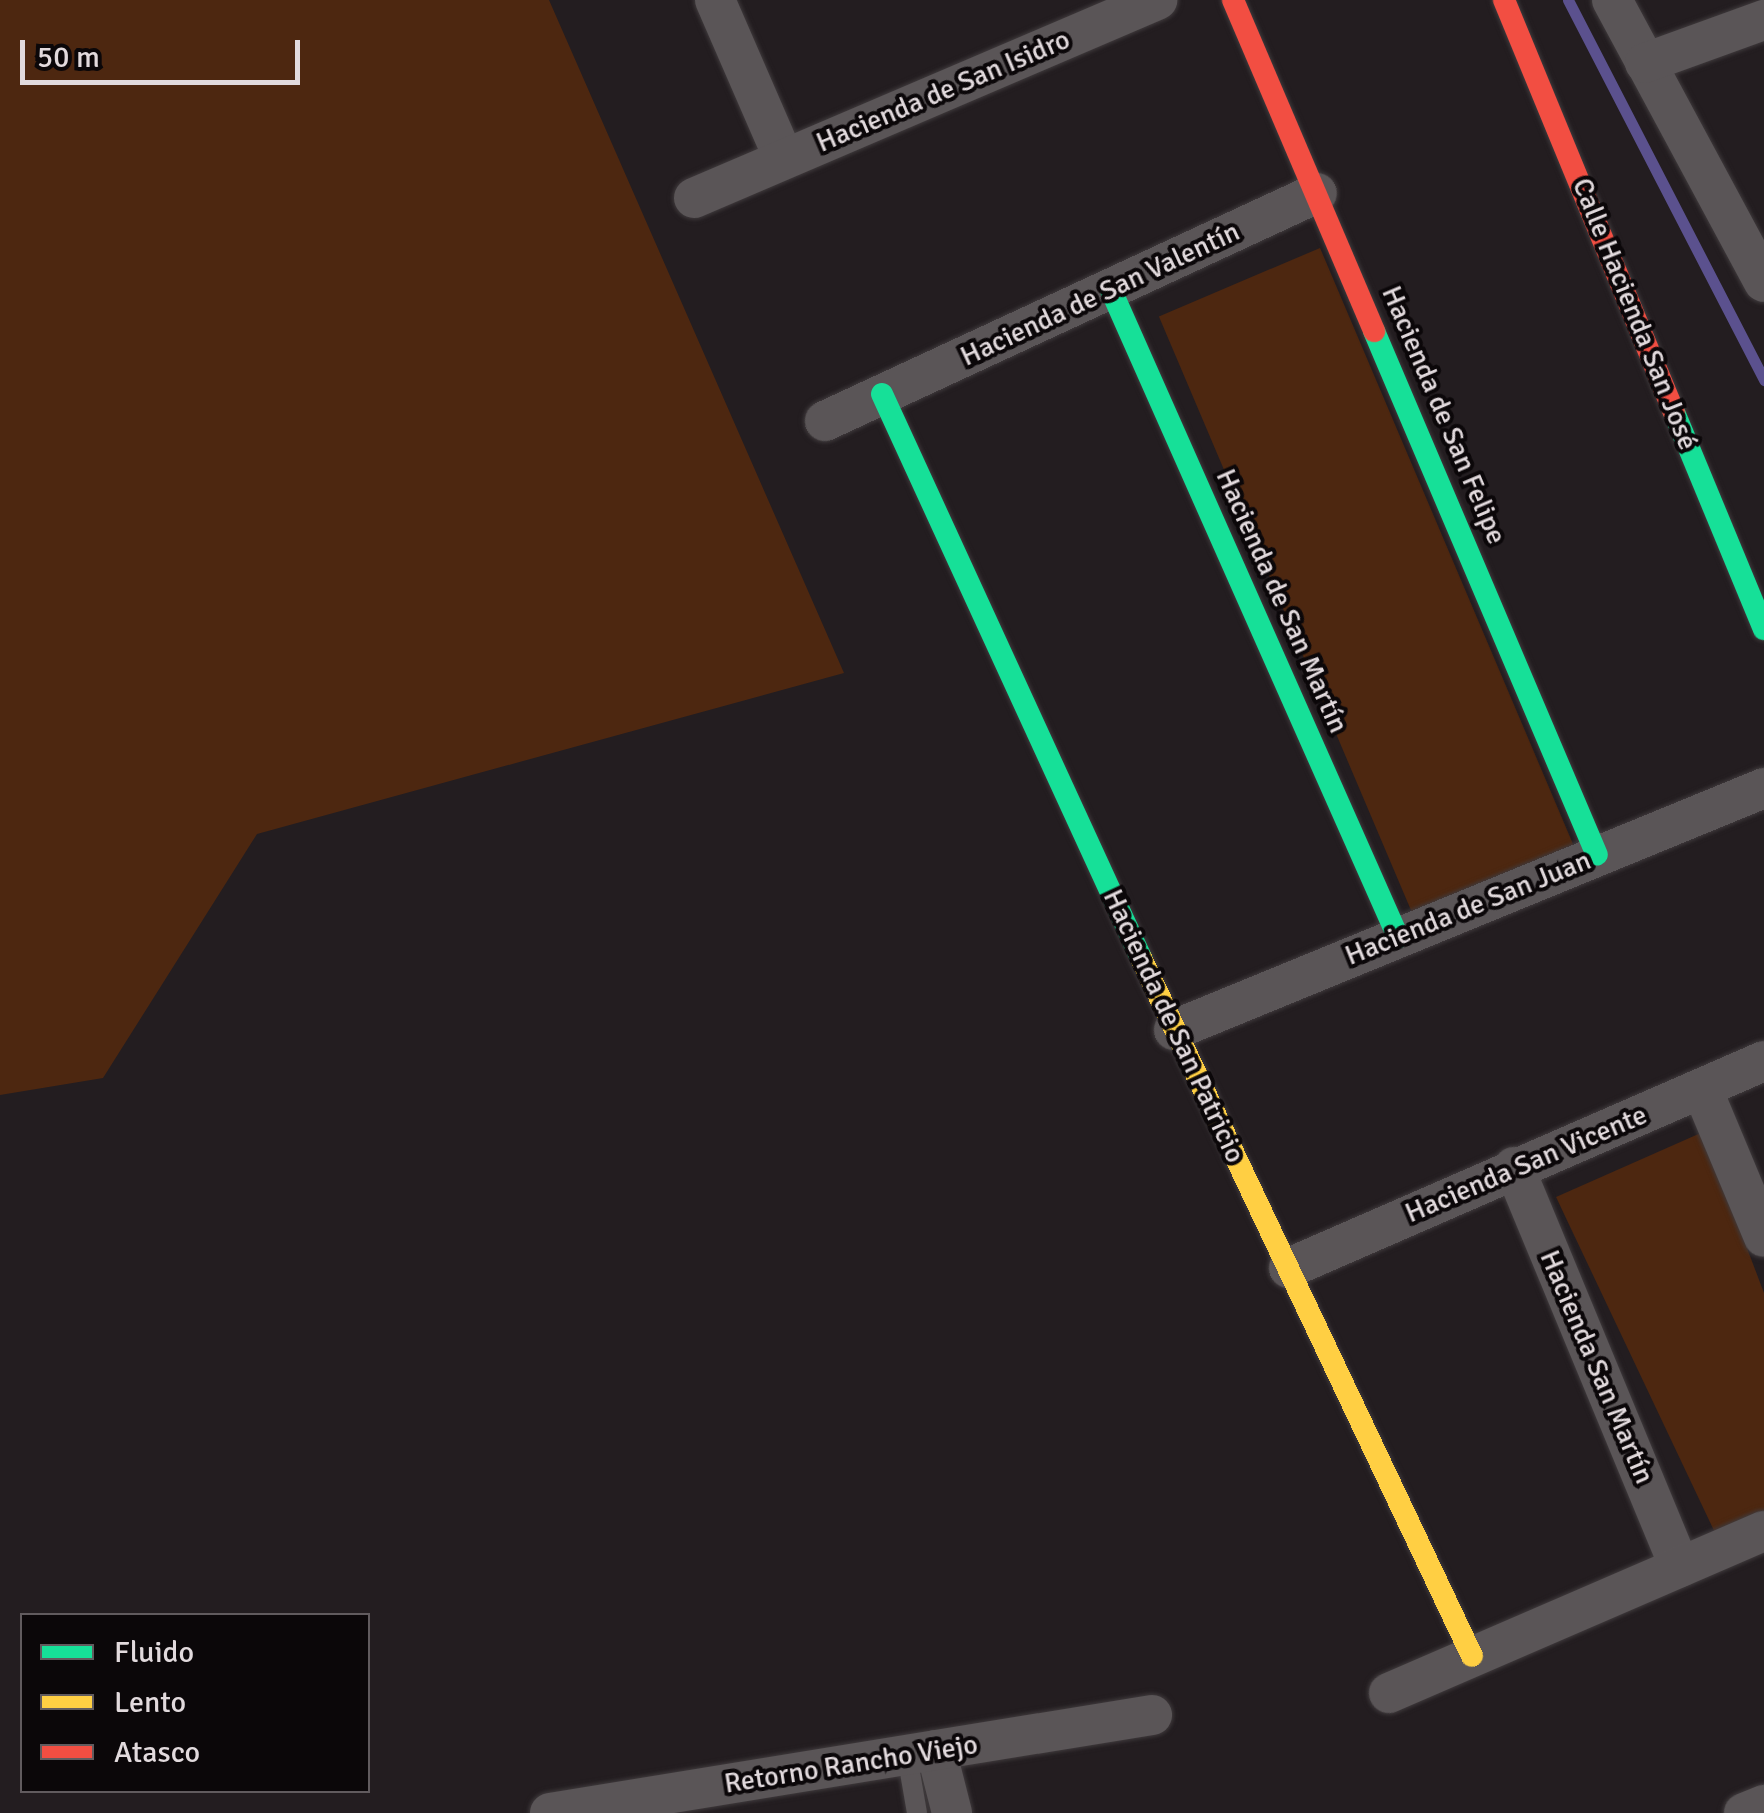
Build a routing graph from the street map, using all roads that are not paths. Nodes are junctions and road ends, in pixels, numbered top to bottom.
1 (715, 0) edge
2 (1158, 0) edge
3 (1233, 0) edge
4 (1504, 0) edge
5 (1612, 0) edge
6 (1764, 20) edge
7 (1645, 63) junction
8 (784, 159) junction
9 (1318, 193) junction
10 (694, 198) dead end
11 (1764, 282) edge
12 (1112, 290) junction
13 (882, 394) junction
14 (825, 421) dead end
15 (1764, 629) edge
16 (1764, 788) edge
17 (1596, 855) junction
18 (1398, 937) junction
19 (1174, 1030) junction
20 (1764, 1061) edge
21 (1702, 1088) junction
22 (1514, 1167) junction
23 (1764, 1236) edge
24 (1290, 1268) junction
25 (1764, 1531) edge
26 (1680, 1567) junction
27 (1472, 1656) junction
28 (1389, 1694) dead end
29 (1152, 1715) dead end
30 (922, 1752) junction
31 (1764, 1805) edge
32 (550, 1813) edge
33 (917, 1813) edge
34 (952, 1813) edge
35 (1744, 1813) edge

1 - 8 street
2 - 8 street, Hacienda de San Isidro
3 - 9 street, Hacienda de San Felipe
4 - 15 street, Calle Hacienda San José
5 - 7 street
6 - 7 street
7 - 11 street
8 - 10 street, Hacienda de San Isidro
9 - 12 street, Hacienda de San Valentín
9 - 17 street, Hacienda de San Felipe
12 - 13 street, Hacienda de San Valentín
12 - 18 street, Hacienda de San Martín
13 - 14 street, Hacienda de San Valentín
13 - 19 street, Hacienda de San Patricio
16 - 17 street, Hacienda de San Juan
17 - 18 street, Hacienda de San Juan
18 - 19 street, Hacienda de San Juan
19 - 24 street, Hacienda de San Patricio
20 - 21 street, Hacienda San Vicente
21 - 22 street, Hacienda San Vicente
21 - 23 street
22 - 24 street, Hacienda San Vicente
22 - 26 street, Hacienda San Martín
24 - 27 street, Hacienda de San Patricio
25 - 26 street
26 - 27 street
27 - 28 street
29 - 30 street, Retorno Rancho Viejo
30 - 32 street, Retorno Rancho Viejo
30 - 33 lane
30 - 34 street
31 - 35 street

